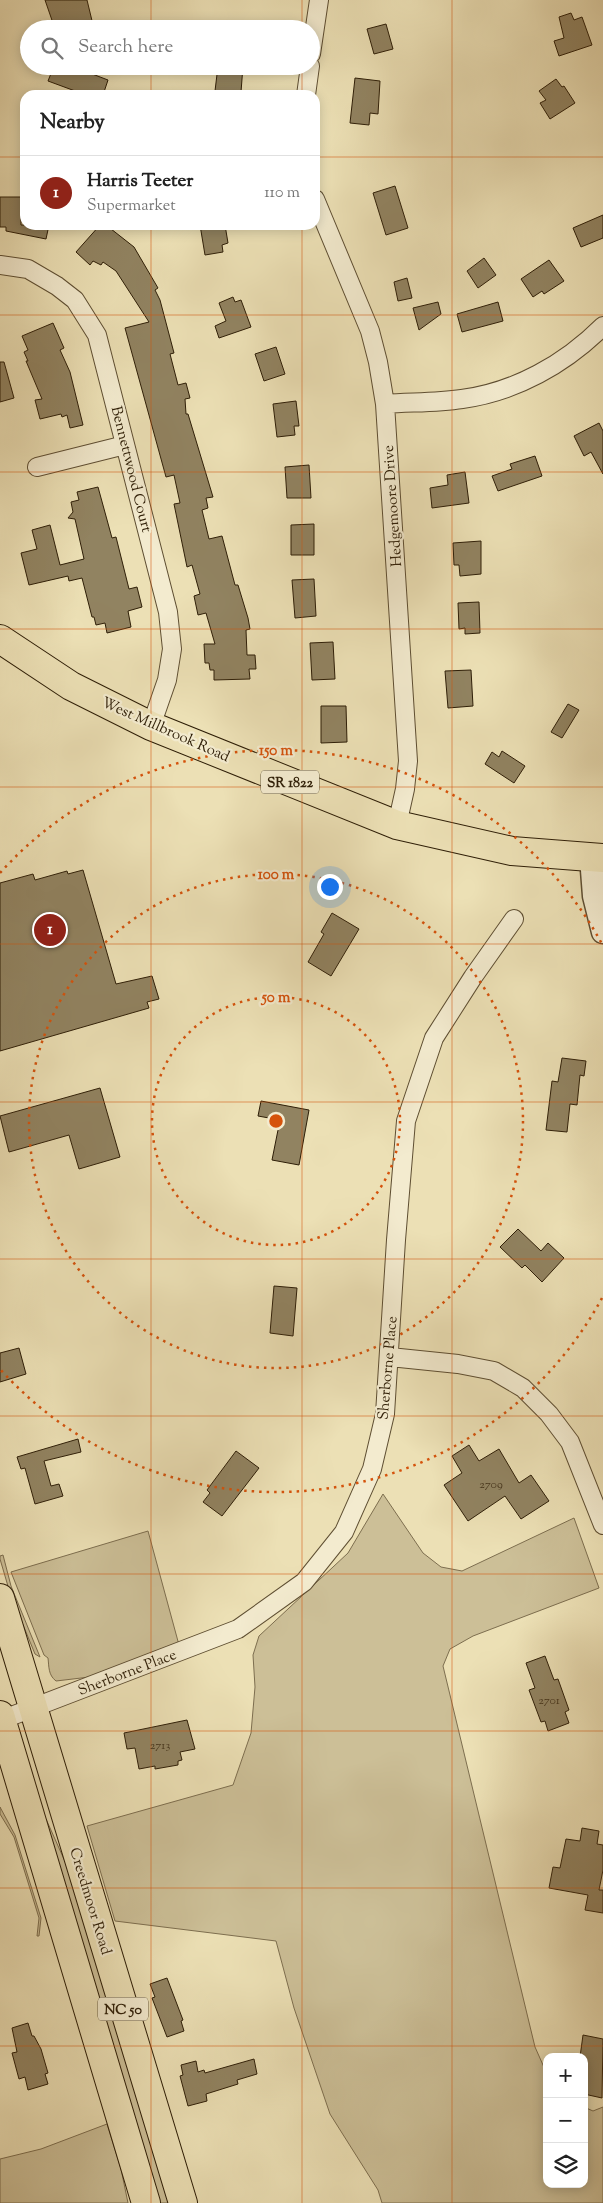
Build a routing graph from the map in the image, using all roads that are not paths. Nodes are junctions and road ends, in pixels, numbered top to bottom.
1 (318, 0) edge
2 (315, 20) edge
3 (309, 75) edge
4 (307, 90) edge
5 (320, 210) edge
6 (0, 265) edge
7 (603, 326) edge
8 (385, 404) junction
9 (125, 445) junction
10 (37, 467) dead end
11 (0, 639) edge
12 (151, 726) junction
13 (397, 825) junction
14 (597, 858) edge
15 (514, 919) dead end
16 (603, 932) edge
17 (390, 1357) junction
18 (603, 1525) edge
19 (0, 1598) edge
20 (32, 1708) junction
21 (1, 1718) edge
22 (146, 2203) edge
23 (183, 2203) edge

1 - 2 street
3 - 4 street
5 - 8 street, Hedgemoore Drive
6 - 9 street, Bennettwood Court
7 - 8 street
8 - 13 street, Hedgemoore Drive
9 - 10 street
9 - 12 street, Bennettwood Court
11 - 12 main road, West Millbrook Road / SR 1822
12 - 13 main road, West Millbrook Road / SR 1822
13 - 14 main road, West Millbrook Road / SR 1822
14 - 16 street
15 - 17 street, Sherborne Place
17 - 18 street
17 - 20 street, Sherborne Place
19 - 20 main road, Creedmoor Road / NC 50
20 - 21 street, Sherborne Place
20 - 23 main road, Creedmoor Road / NC 50
21 - 22 main road, NC 50

